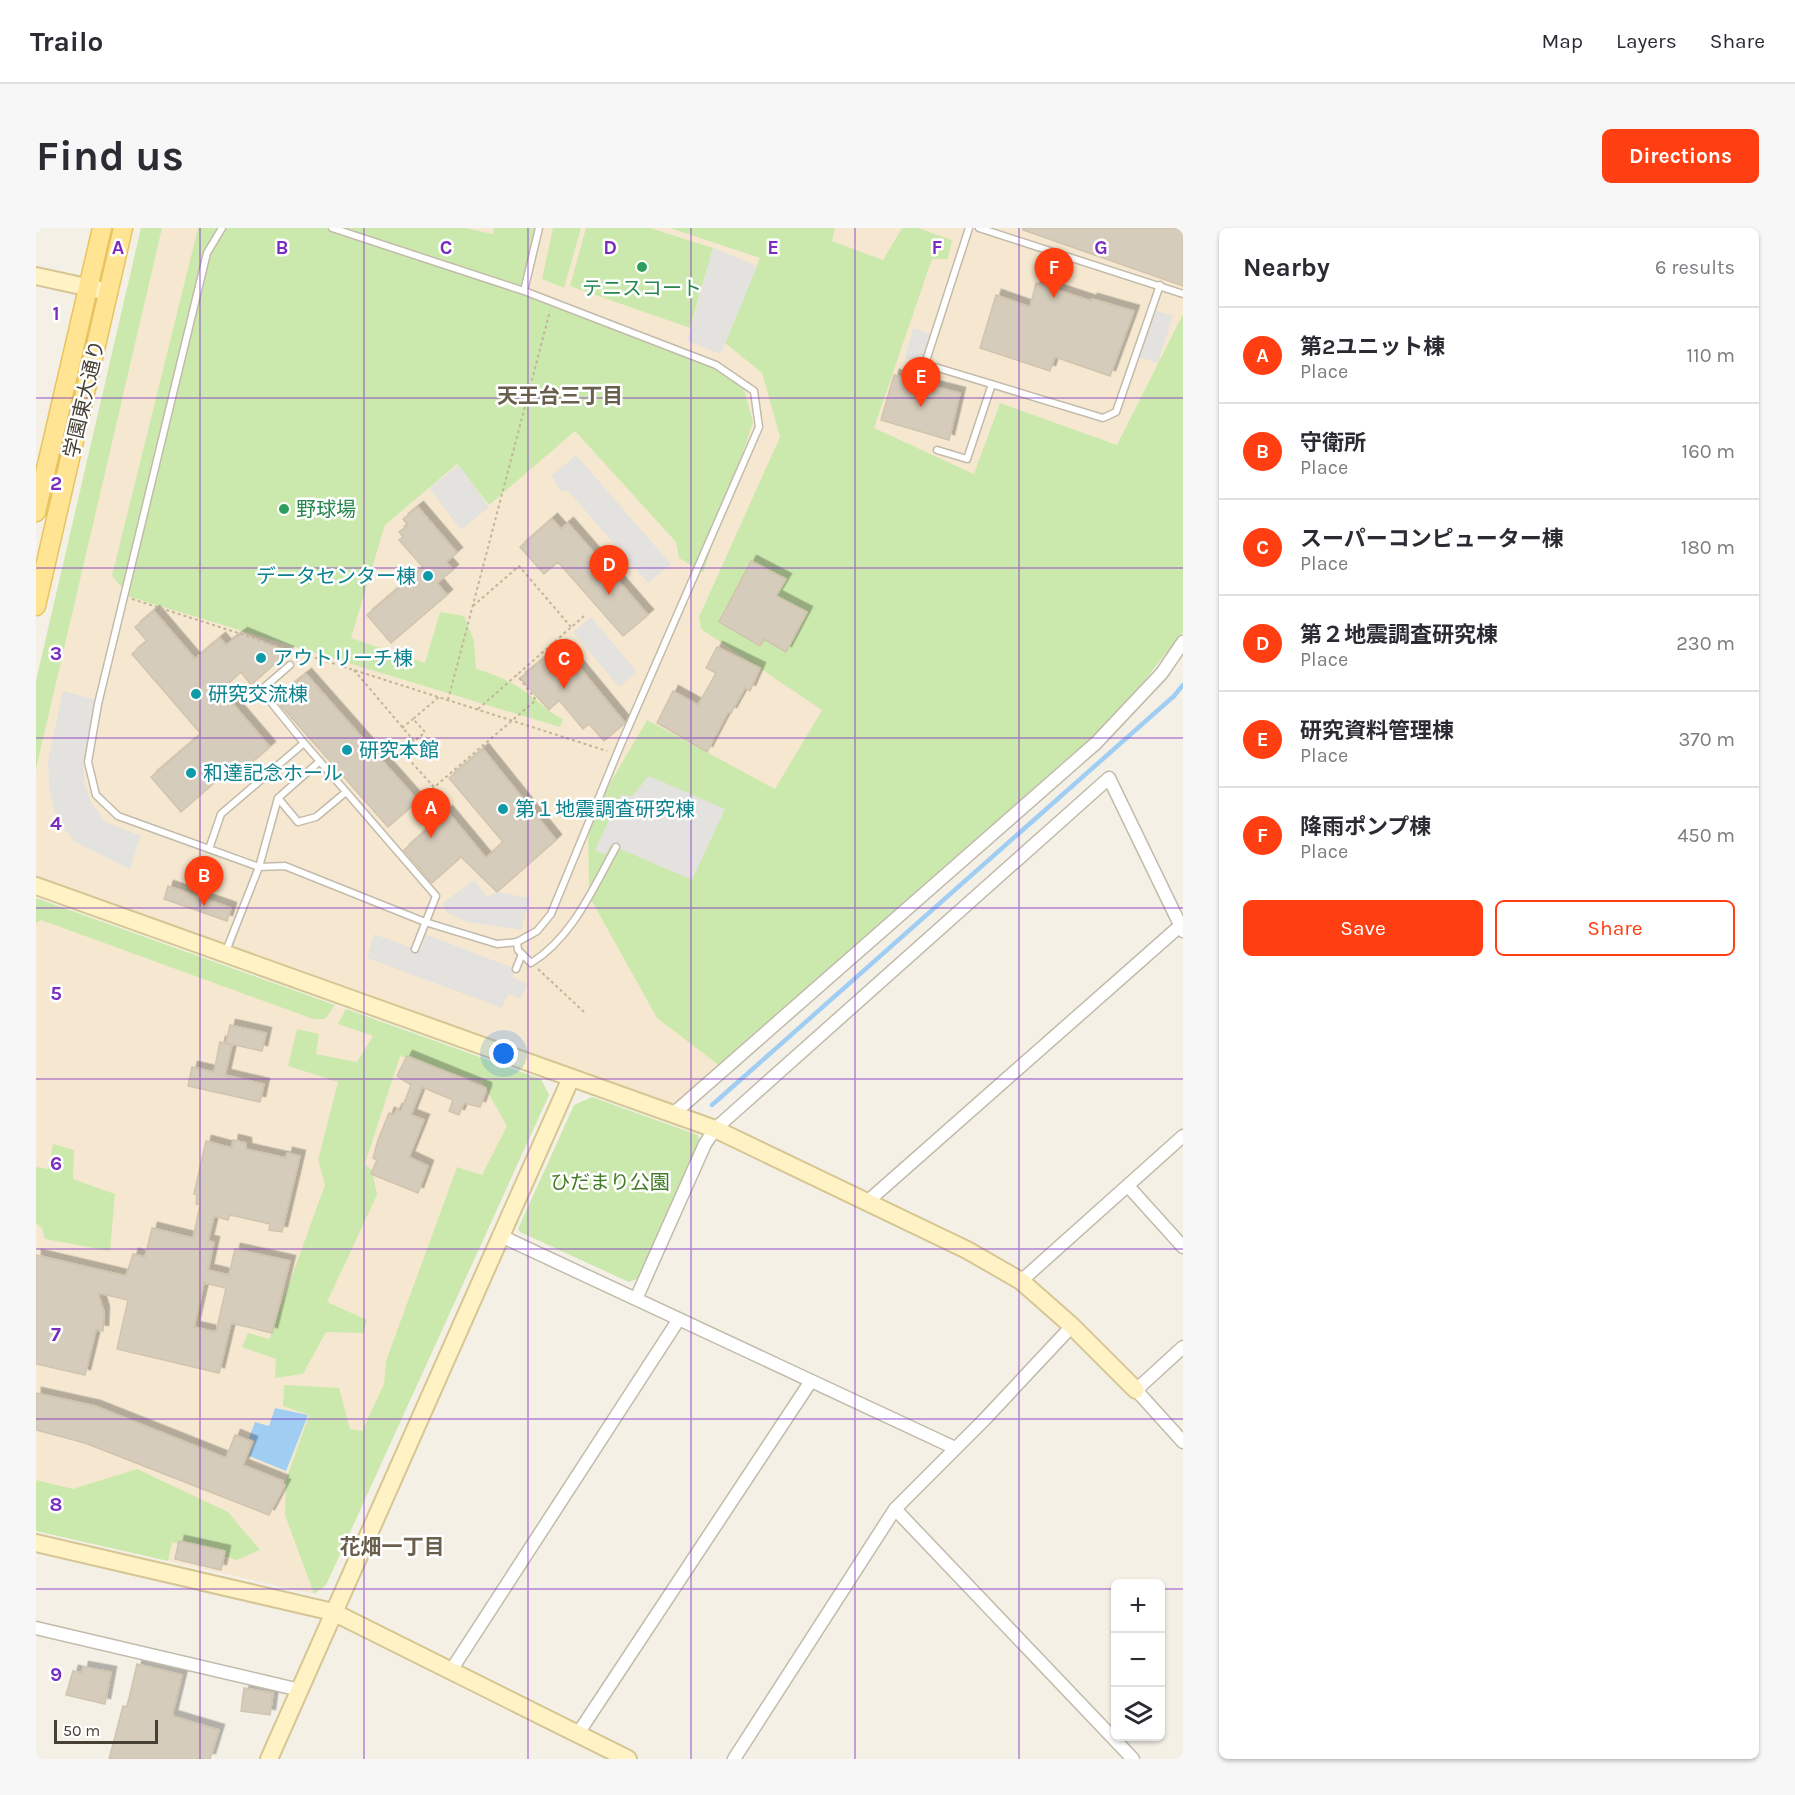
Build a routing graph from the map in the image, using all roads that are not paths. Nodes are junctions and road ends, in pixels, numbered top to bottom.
1 (102, 228) edge
2 (123, 228) edge
3 (222, 228) edge
4 (332, 228) edge
5 (539, 228) edge
6 (969, 228) edge
7 (979, 228) edge
8 (36, 276) edge
9 (1160, 285) junction
10 (87, 288) junction
11 (524, 291) junction
12 (109, 292) junction
13 (1183, 294) edge
14 (925, 364) junction
15 (920, 382) dead end
16 (992, 384) junction
17 (937, 450) dead end
18 (36, 512) edge
19 (36, 606) edge
20 (1183, 642) edge
21 (290, 665) dead end
22 (304, 743) junction
23 (320, 761) junction
24 (346, 792) junction
25 (278, 798) junction
26 (616, 847) dead end
27 (209, 849) junction
28 (259, 867) junction
29 (36, 886) edge
30 (425, 921) junction
31 (1182, 929) edge
32 (518, 942) junction
33 (415, 949) dead end
34 (225, 954) junction
35 (522, 954) junction
36 (516, 969) dead end
37 (571, 1078) junction
38 (673, 1113) junction
39 (715, 1129) junction
40 (1183, 1136) edge
41 (1128, 1186) junction
42 (867, 1202) junction
43 (503, 1237) junction
44 (1183, 1247) edge
45 (1021, 1281) junction
46 (636, 1299) junction
47 (679, 1319) junction
48 (1072, 1326) junction
49 (1183, 1347) edge
50 (811, 1381) junction
51 (1137, 1390) junction
52 (1183, 1442) edge
53 (956, 1448) junction
54 (895, 1509) junction
55 (36, 1543) edge
56 (333, 1612) junction
57 (36, 1628) edge
58 (450, 1672) junction
59 (300, 1690) junction
60 (578, 1735) junction
61 (269, 1759) edge
62 (628, 1759) edge
63 (734, 1759) edge
64 (1133, 1759) edge

1 - 10 main road, 学園東大通り
2 - 12 main road, 学園東大通り
3 - 27 lane
4 - 11 lane
5 - 11 lane
6 - 14 lane
7 - 9 lane
8 - 10 street
9 - 13 lane
9 - 16 lane
10 - 12 street
10 - 18 main road, 学園東大通り
11 - 32 lane
12 - 19 main road, 学園東大通り
14 - 15 lane
14 - 16 lane
16 - 17 lane
20 - 38 street
21 - 22 lane
22 - 23 lane
22 - 27 lane
23 - 24 lane
23 - 25 lane
24 - 25 lane
24 - 30 lane
25 - 28 lane
26 - 35 lane
27 - 28 lane
28 - 30 lane
28 - 34 lane
29 - 34 street
30 - 32 lane
30 - 33 lane
31 - 39 street
31 - 42 street
32 - 35 lane
34 - 37 street
35 - 36 lane
37 - 38 street
37 - 43 street
38 - 39 street
39 - 42 street
39 - 46 street
40 - 41 street
41 - 44 street
41 - 45 street
42 - 45 street
43 - 46 street
43 - 56 street
45 - 48 street
46 - 47 street
47 - 50 street
47 - 58 street
48 - 51 street
48 - 53 street
49 - 51 street
50 - 53 street
50 - 60 street
51 - 52 street
53 - 54 street
54 - 63 street
54 - 64 street
55 - 56 street
56 - 58 street
56 - 59 street
57 - 59 street
58 - 60 street
59 - 61 street
60 - 62 street

